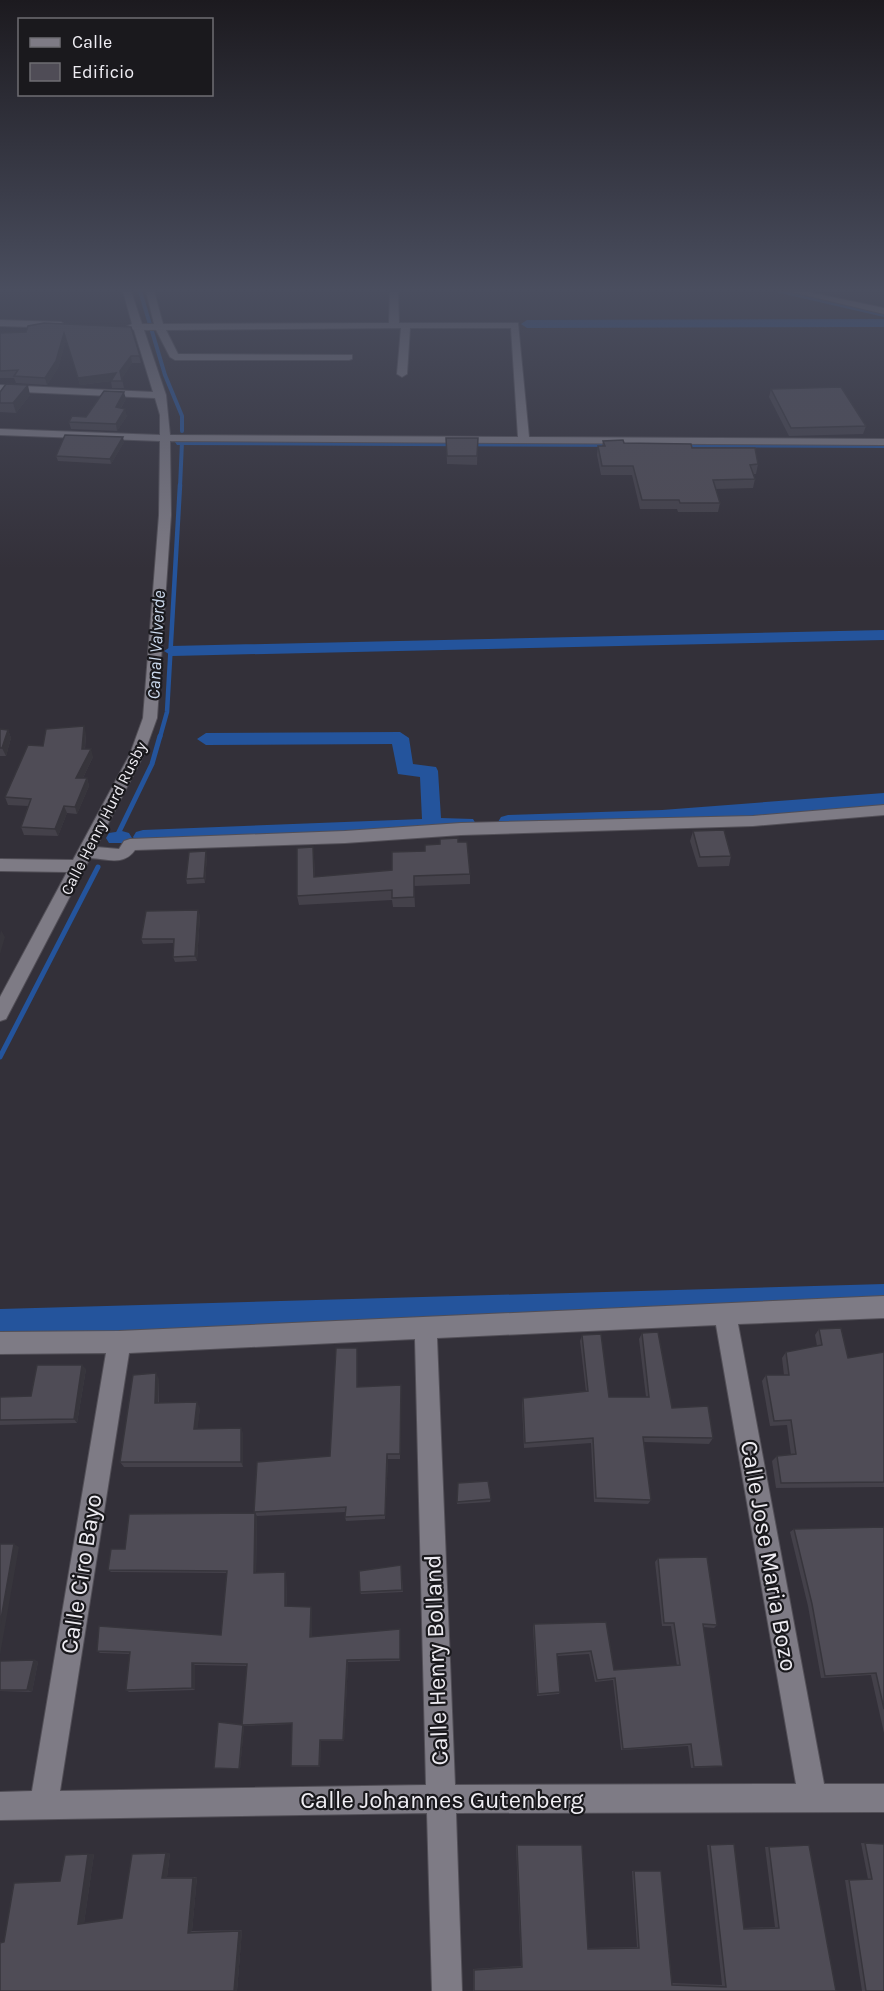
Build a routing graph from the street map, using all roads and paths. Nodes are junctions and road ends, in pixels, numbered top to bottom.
1 (158, 384) edge
2 (520, 384) edge
3 (0, 388) edge
4 (161, 395) junction
5 (0, 432) edge
6 (163, 438) junction
7 (524, 440) junction
8 (884, 441) edge
9 (884, 810) edge
10 (83, 859) junction
11 (0, 865) edge
12 (0, 1014) edge
13 (884, 1306) edge
14 (725, 1313) junction
15 (426, 1329) junction
16 (119, 1342) junction
17 (0, 1343) edge
18 (884, 1798) edge
19 (441, 1799) junction
20 (813, 1799) junction
21 (44, 1805) junction
22 (0, 1806) edge
23 (447, 1991) edge

1 - 4 street, Calle Henry Hurd Rusby
2 - 7 street
3 - 4 street
4 - 6 street, Calle Henry Hurd Rusby
5 - 6 street
6 - 7 street
6 - 10 street, Calle Henry Hurd Rusby
7 - 8 street
9 - 10 street
10 - 11 street
10 - 12 street, Calle Henry Hurd Rusby
13 - 14 street
14 - 15 street
14 - 20 street, Calle Jose Maria Bozo
15 - 16 street
15 - 19 street, Calle Henry Bolland
16 - 17 street
16 - 21 street, Calle Ciro Bayo
18 - 20 street, Calle Johannes Gutenberg
19 - 20 street, Calle Johannes Gutenberg
19 - 21 street, Calle Johannes Gutenberg
19 - 23 street, Calle Henry Bolland
21 - 22 street, Calle Johannes Gutenberg

